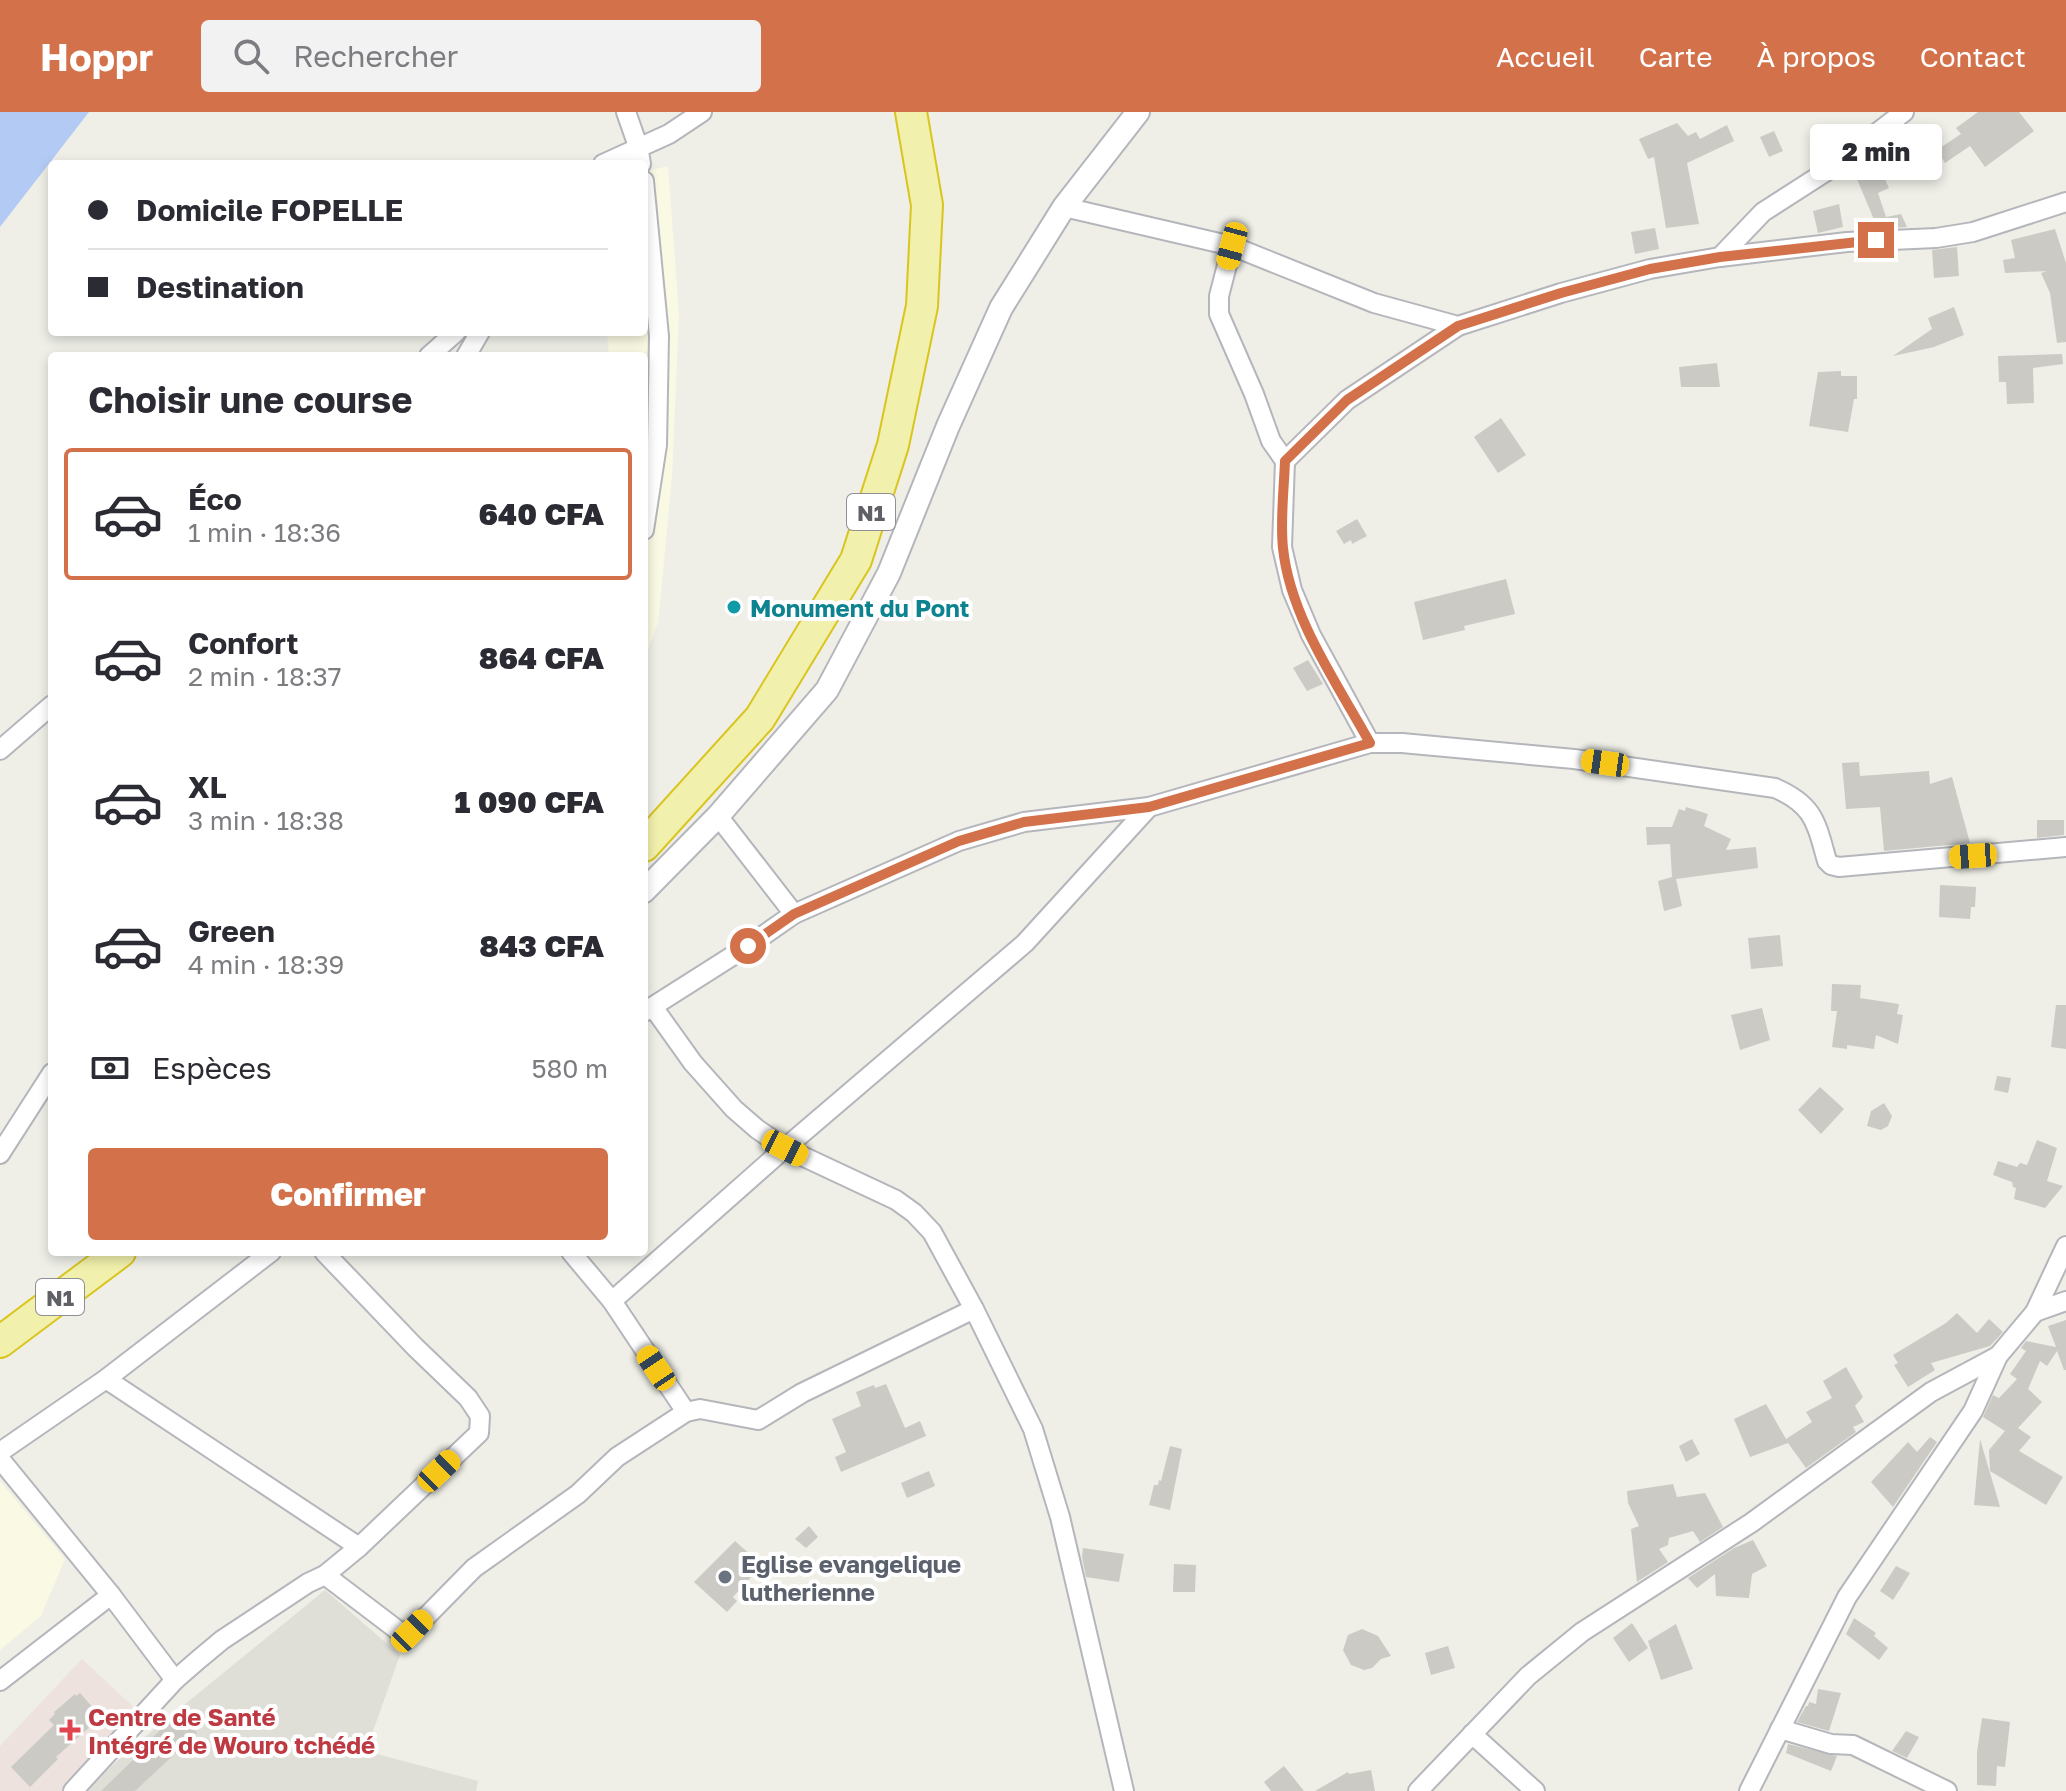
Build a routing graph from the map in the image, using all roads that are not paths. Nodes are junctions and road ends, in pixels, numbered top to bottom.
1 (626, 112) edge
2 (702, 112) edge
3 (911, 112) edge
4 (1138, 112) edge
5 (1904, 112) edge
6 (640, 155) edge
7 (619, 160) edge
8 (2066, 202) edge
9 (1064, 207) junction
10 (648, 222) edge
11 (1232, 246) junction
12 (1720, 257) junction
13 (1458, 326) junction
14 (452, 336) edge
15 (434, 352) edge
16 (1285, 461) junction
17 (648, 504) edge
18 (48, 708) edge
19 (1370, 743) junction
20 (0, 750) edge
21 (1149, 807) junction
22 (718, 816) junction
23 (648, 842) edge
24 (2066, 847) edge
25 (648, 887) edge
26 (794, 914) junction
27 (649, 1009) edge
28 (48, 1079) edge
29 (785, 1148) junction
30 (0, 1154) edge
31 (2066, 1246) edge
32 (115, 1256) edge
33 (266, 1256) edge
34 (328, 1256) edge
35 (574, 1256) edge
36 (612, 1301) junction
37 (2066, 1301) edge
38 (974, 1309) junction
39 (2035, 1312) junction
40 (0, 1342) edge
41 (1998, 1356) junction
42 (106, 1379) junction
43 (686, 1412) junction
44 (0, 1452) edge
45 (0, 1459) edge
46 (359, 1547) junction
47 (325, 1575) junction
48 (111, 1595) junction
49 (175, 1680) junction
50 (0, 1681) edge
51 (1780, 1729) junction
52 (1472, 1734) junction
53 (73, 1791) edge
54 (1124, 1791) edge
55 (1418, 1791) edge
56 (1535, 1791) edge
57 (1749, 1791) edge
58 (1947, 1791) edge

1 - 6 street
2 - 6 street
3 - 23 highway, N1
4 - 9 street
5 - 12 street
6 - 7 street
8 - 12 street
9 - 11 street
9 - 22 street
10 - 17 street
11 - 13 street
11 - 16 street
12 - 13 street
13 - 16 street
14 - 15 street
16 - 19 street
18 - 20 street
19 - 21 street
19 - 24 street
21 - 26 street
21 - 29 street
22 - 25 street
22 - 26 street
26 - 27 street
27 - 29 street
28 - 30 street
29 - 36 street
29 - 38 street
31 - 39 street
32 - 40 highway, N1
33 - 42 street
34 - 46 street
35 - 36 street
36 - 43 street
37 - 39 street
38 - 43 street
38 - 54 street
39 - 41 street
41 - 51 street
41 - 52 street
42 - 44 street
42 - 46 street
43 - 47 street
45 - 48 street
46 - 47 street
47 - 49 street
48 - 49 street
48 - 50 street
49 - 53 street
51 - 57 street
51 - 58 street
52 - 55 street
52 - 56 street

